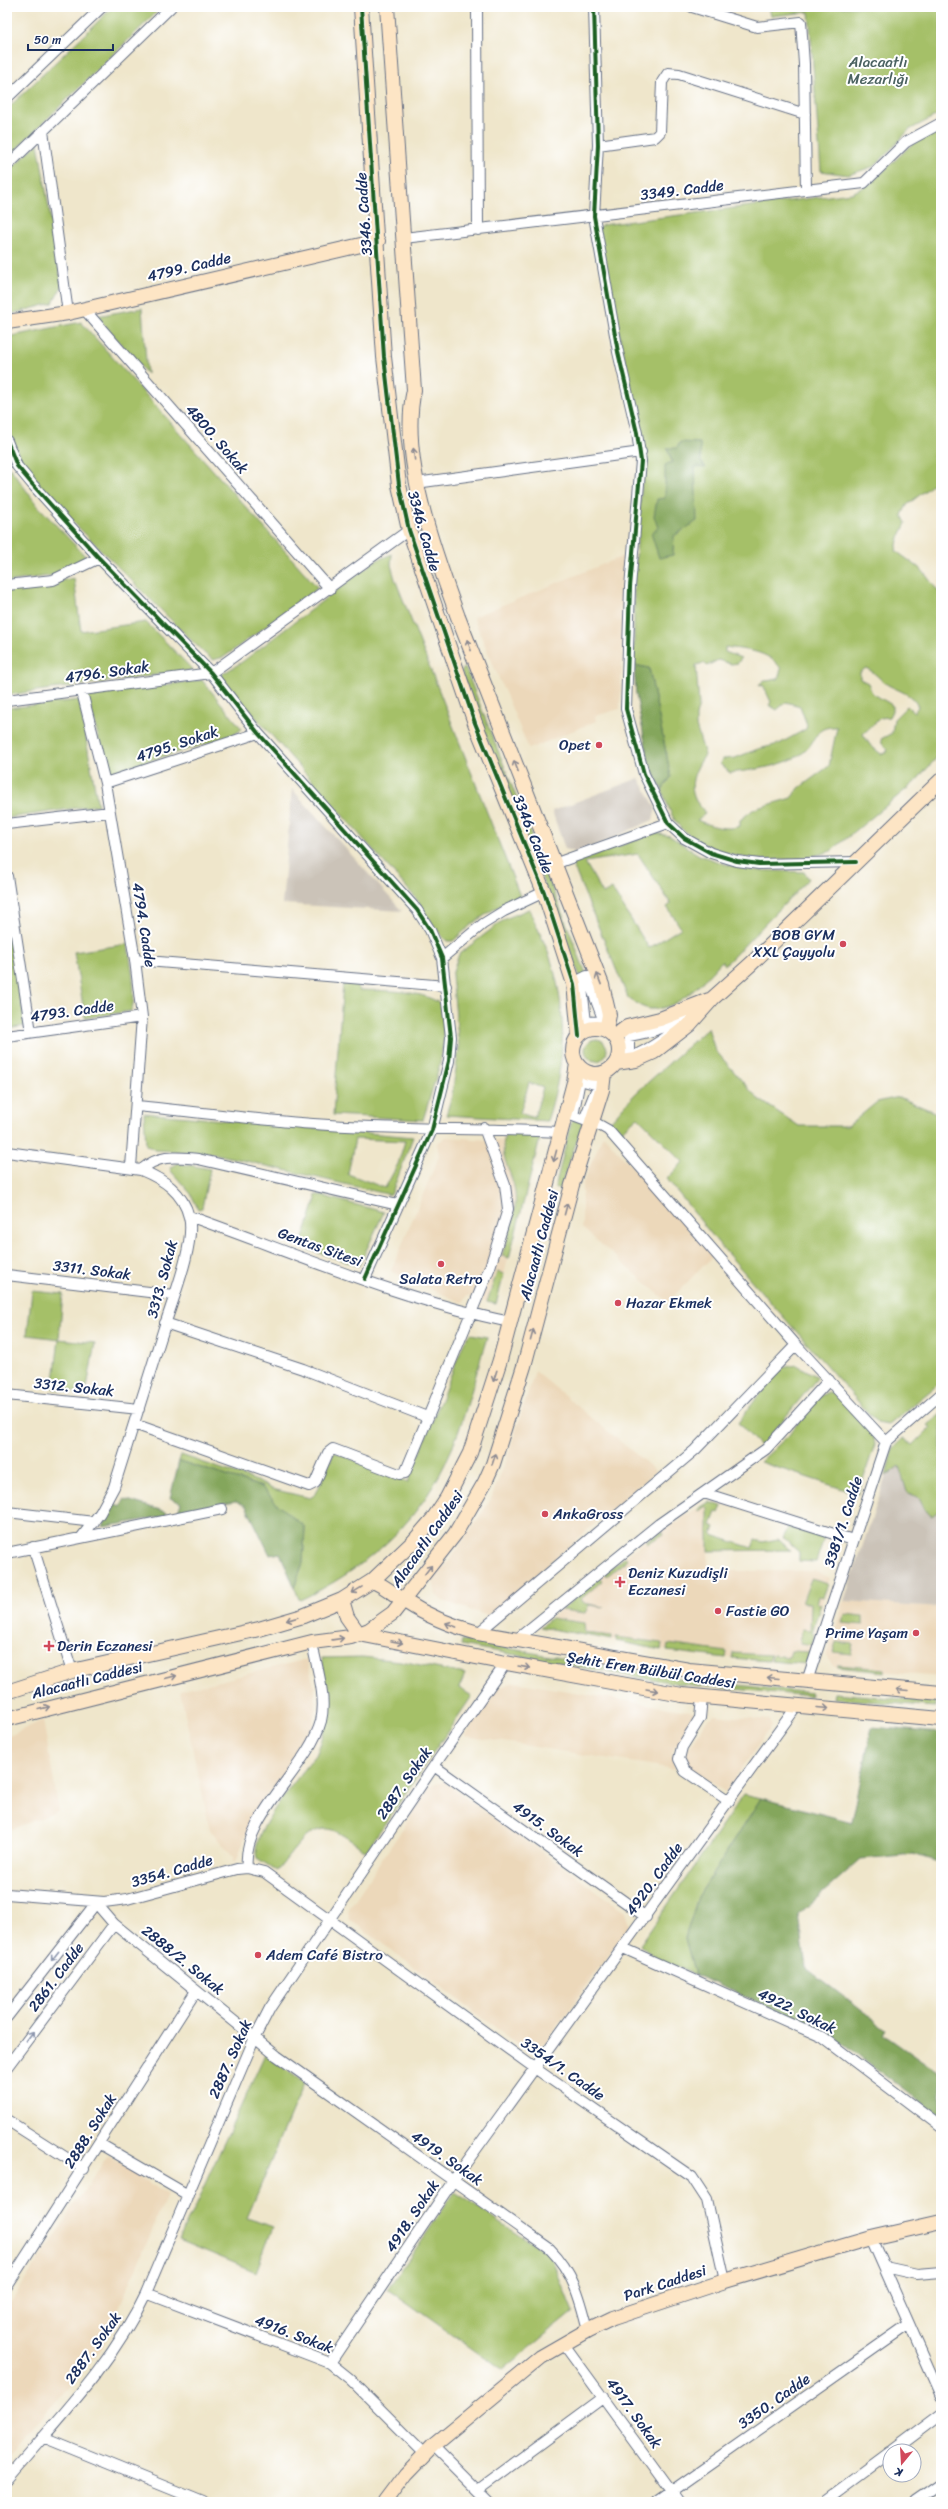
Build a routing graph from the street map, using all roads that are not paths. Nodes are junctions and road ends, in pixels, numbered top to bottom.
1 (102, 7) edge
2 (171, 7) edge
3 (361, 7) edge
4 (388, 7) edge
5 (477, 7) edge
6 (594, 7) edge
7 (692, 7) edge
8 (7, 98) edge
9 (805, 114) junction
10 (941, 123) edge
11 (43, 131) junction
12 (598, 145) junction
13 (7, 166) edge
14 (806, 190) junction
15 (594, 216) junction
16 (478, 230) junction
17 (404, 238) junction
18 (378, 241) junction
19 (83, 308) junction
20 (68, 313) junction
21 (7, 322) edge
22 (7, 441) edge
23 (640, 452) junction
24 (12, 467) edge
25 (416, 483) junction
26 (409, 530) junction
27 (99, 558) junction
28 (7, 585) edge
29 (330, 589) junction
30 (211, 673) junction
31 (82, 692) junction
32 (7, 700) edge
33 (258, 733) junction
34 (941, 780) edge
35 (105, 783) junction
36 (110, 812) junction
37 (668, 823) junction
38 (7, 824) edge
39 (856, 862) junction
40 (554, 864) junction
41 (7, 876) edge
42 (544, 892) junction
43 (442, 958) junction
44 (135, 960) junction
45 (446, 986) junction
46 (713, 998) junction
47 (142, 1017) junction
48 (607, 1029) junction
49 (31, 1032) junction
50 (7, 1036) edge
51 (579, 1036) junction
52 (623, 1060) junction
53 (577, 1064) junction
54 (601, 1079) junction
55 (136, 1106) junction
56 (592, 1121) junction
57 (484, 1128) junction
58 (432, 1130) junction
59 (561, 1132) junction
60 (7, 1152) edge
61 (131, 1167) junction
62 (141, 1170) junction
63 (398, 1205) junction
64 (189, 1216) junction
65 (7, 1275) edge
66 (365, 1279) junction
67 (174, 1295) junction
68 (469, 1313) junction
69 (510, 1322) junction
70 (166, 1323) junction
71 (796, 1345) junction
72 (829, 1380) junction
73 (941, 1394) edge
74 (7, 1395) edge
75 (138, 1409) junction
76 (427, 1417) junction
77 (134, 1424) junction
78 (886, 1442) junction
79 (704, 1493) junction
80 (222, 1509) dead end
81 (7, 1512) edge
82 (94, 1522) junction
83 (81, 1538) junction
84 (853, 1540) junction
85 (33, 1547) junction
86 (7, 1553) edge
87 (372, 1580) junction
88 (342, 1600) junction
89 (404, 1601) junction
90 (478, 1633) junction
91 (359, 1634) junction
92 (516, 1640) junction
93 (312, 1642) junction
94 (506, 1663) junction
95 (72, 1671) junction
96 (807, 1681) junction
97 (7, 1692) edge
98 (941, 1693) edge
99 (702, 1698) junction
100 (797, 1706) junction
101 (941, 1718) edge
102 (7, 1719) edge
103 (434, 1766) junction
104 (729, 1801) junction
105 (248, 1868) junction
106 (7, 1894) edge
107 (96, 1903) junction
108 (646, 1917) junction
109 (329, 1919) junction
110 (114, 1924) junction
111 (623, 1948) junction
112 (196, 1991) junction
113 (7, 2017) edge
114 (256, 2037) junction
115 (7, 2067) edge
116 (536, 2069) junction
117 (7, 2120) edge
118 (941, 2127) edge
119 (100, 2144) junction
120 (84, 2169) junction
121 (453, 2181) junction
122 (188, 2195) junction
123 (941, 2222) edge
124 (871, 2238) junction
125 (885, 2267) junction
126 (941, 2272) edge
127 (725, 2282) junction
128 (7, 2286) edge
129 (146, 2293) junction
130 (909, 2324) junction
131 (588, 2330) junction
132 (563, 2343) junction
133 (330, 2363) junction
134 (941, 2396) edge
135 (604, 2397) junction
136 (941, 2415) edge
137 (43, 2437) junction
138 (903, 2443) edge
139 (429, 2450) junction
140 (882, 2459) edge
141 (7, 2479) edge
142 (941, 2484) edge
143 (478, 2490) junction
144 (672, 2491) junction
145 (203, 2502) edge
146 (385, 2502) edge
147 (489, 2502) edge
148 (656, 2502) edge
149 (680, 2502) edge
150 (824, 2502) edge
151 (915, 2502) edge

1 - 8 street
2 - 11 street
3 - 18 main road, 3346. Cadde
4 - 17 main road, 3346. Cadde
5 - 16 street
6 - 12 street
7 - 9 street
9 - 12 street
9 - 14 street
10 - 14 street, 3349. Cadde
11 - 13 street
11 - 20 street
12 - 15 street
14 - 15 street, 3349. Cadde
15 - 16 street, 3349. Cadde
15 - 23 street
16 - 17 street, 3349. Cadde
25 -> 17 main road, 3346. Cadde
18 - 19 main road, 4799. Cadde
18 - 26 main road, 3346. Cadde
19 - 20 main road, 4799. Cadde
19 - 29 street, 4800. Sokak
20 - 21 main road, 4799. Cadde
22 - 24 street
23 - 25 street
23 - 37 street
24 - 27 street
40 -> 25 main road, 3346. Cadde
26 - 29 street
26 - 42 main road, 3346. Cadde
27 - 28 street
27 - 30 street
29 - 30 street
30 - 31 street, 4796. Sokak
30 - 33 street
31 - 32 street, 4796. Sokak
31 - 35 street, 4794. Cadde
33 - 35 street, 4795. Sokak
33 - 43 street
34 - 39 main road
35 - 36 street, 4794. Cadde
36 - 38 street
36 - 44 street, 4794. Cadde
37 - 39 street
37 - 40 street
39 - 46 main road
48 -> 40 main road, 3346. Cadde
41 - 49 street
42 - 43 street
42 - 51 main road, 3346. Cadde
43 - 45 street
44 - 45 street
44 - 47 street, 4794. Cadde
45 - 58 street
46 - 48 main road
46 - 52 main road
47 - 49 street, 4793. Cadde
47 - 55 street, 4794. Cadde
48 - 51 main road
48 - 52 main road
49 - 50 street, 4793. Cadde
51 - 53 main road
52 - 52 street
52 - 54 main road
53 - 54 main road
53 - 59 main road, Alacaatlı Caddesi
54 - 56 main road, Alacaatlı Caddesi
55 - 58 street
55 - 61 street, 4794. Cadde
56 - 71 street
89 -> 56 main road, Alacaatlı Caddesi
57 - 58 street
57 - 59 street
57 - 68 street
58 - 63 street
59 -> 69 main road, Alacaatlı Caddesi
60 - 61 street, 3313. Sokak
61 - 62 street, 3313. Sokak
62 - 63 street
62 - 64 street, 3313. Sokak
63 - 66 street
64 - 66 street, Gentas Sitesi
64 - 67 street, 3313. Sokak
65 - 67 street, 3311. Sokak
66 - 68 street, Gentas Sitesi
67 - 70 street, 3313. Sokak
68 - 69 street, Gentas Sitesi
68 - 76 street
69 -> 87 main road, Alacaatlı Caddesi
70 - 75 street, 3313. Sokak
70 - 76 street
71 - 72 street
71 - 90 street
72 - 78 street
72 - 79 street
73 - 78 street
74 - 75 street, 3312. Sokak
75 - 77 street, 3313. Sokak
76 - 77 street
77 - 82 street, 3313. Sokak
78 - 84 street, 3381/1. Cadde
79 - 84 street
79 - 92 street
80 - 83 street
81 - 82 street
82 - 83 street, 3313. Sokak
83 - 85 street
84 - 96 street, 3381/1. Cadde
85 - 86 street
85 - 95 street
87 -> 88 main road, Alacaatlı Caddesi
87 - 89 main road, Şehit Eren Bülbül Caddesi
88 - 91 main road
88 -> 95 main road, Alacaatlı Caddesi
90 -> 89 main road, Şehit Eren Bülbül Caddesi
89 - 91 main road, Alacaatlı Caddesi
90 - 92 main road, Şehit Eren Bülbül Caddesi
93 -> 91 main road, Alacaatlı Caddesi
91 -> 94 main road, Şehit Eren Bülbül Caddesi
96 -> 92 main road, Şehit Eren Bülbül Caddesi
102 -> 93 main road, Alacaatlı Caddesi
93 - 105 street
94 -> 99 main road, Şehit Eren Bülbül Caddesi
94 - 103 street, 2887. Sokak
95 - 97 main road, Alacaatlı Caddesi
98 -> 96 main road, Şehit Eren Bülbül Caddesi
99 - 100 main road, Şehit Eren Bülbül Caddesi
99 - 104 street
100 -> 101 main road, Şehit Eren Bülbül Caddesi
100 - 104 street, 4920. Cadde
103 - 108 street, 4915. Sokak
103 - 109 street, 2887. Sokak
104 - 108 street, 4920. Cadde
105 - 107 street, 3354. Cadde
105 - 109 street, 3354. Cadde
106 - 107 street, 3354. Cadde
107 - 110 street, 2888/2. Sokak
107 -> 113 street, 2861. Cadde
108 - 111 street, 4920. Cadde
109 - 114 street, 2887. Sokak
109 - 116 street, 3354/1. Cadde
110 - 112 street, 2888/2. Sokak
115 -> 110 street, 2861. Cadde
111 - 116 street, 4920. Cadde
111 - 118 street, 4922. Sokak
112 - 114 street, 2888/2. Sokak
112 - 119 street, 2888. Sokak
114 - 121 street, 4919. Sokak
114 - 122 street, 2887. Sokak
116 - 121 street, 4918. Sokak
116 - 127 street, 3354/1. Cadde
117 - 120 street
119 - 120 street, 2888. Sokak
119 - 122 street
120 - 128 street, 2888. Sokak
121 - 131 street, 4919. Sokak
121 - 133 street, 4918. Sokak
122 - 129 street, 2887. Sokak
123 - 124 main road, Park Caddesi
124 - 125 street
124 - 127 main road, Park Caddesi
125 - 126 street
125 - 130 street
127 - 131 main road, Park Caddesi
129 - 133 street, 4916. Sokak
129 - 137 street, 2887. Sokak
130 - 134 street
130 - 144 street, 3350. Cadde
131 - 132 main road, Park Caddesi
132 - 135 street, 4917. Sokak
132 - 139 main road, Park Caddesi
133 - 139 street, 4916. Sokak
135 - 143 street
135 - 144 street, 4917. Sokak
136 - 138 street
137 - 141 street, 2887. Sokak
137 - 145 street
139 - 143 street, 4916. Sokak
139 - 146 main road, Park Caddesi
140 - 150 street
142 - 151 street
143 - 147 street, 4916. Sokak
144 - 148 street, 3350. Cadde
144 - 149 street, 4917. Sokak

